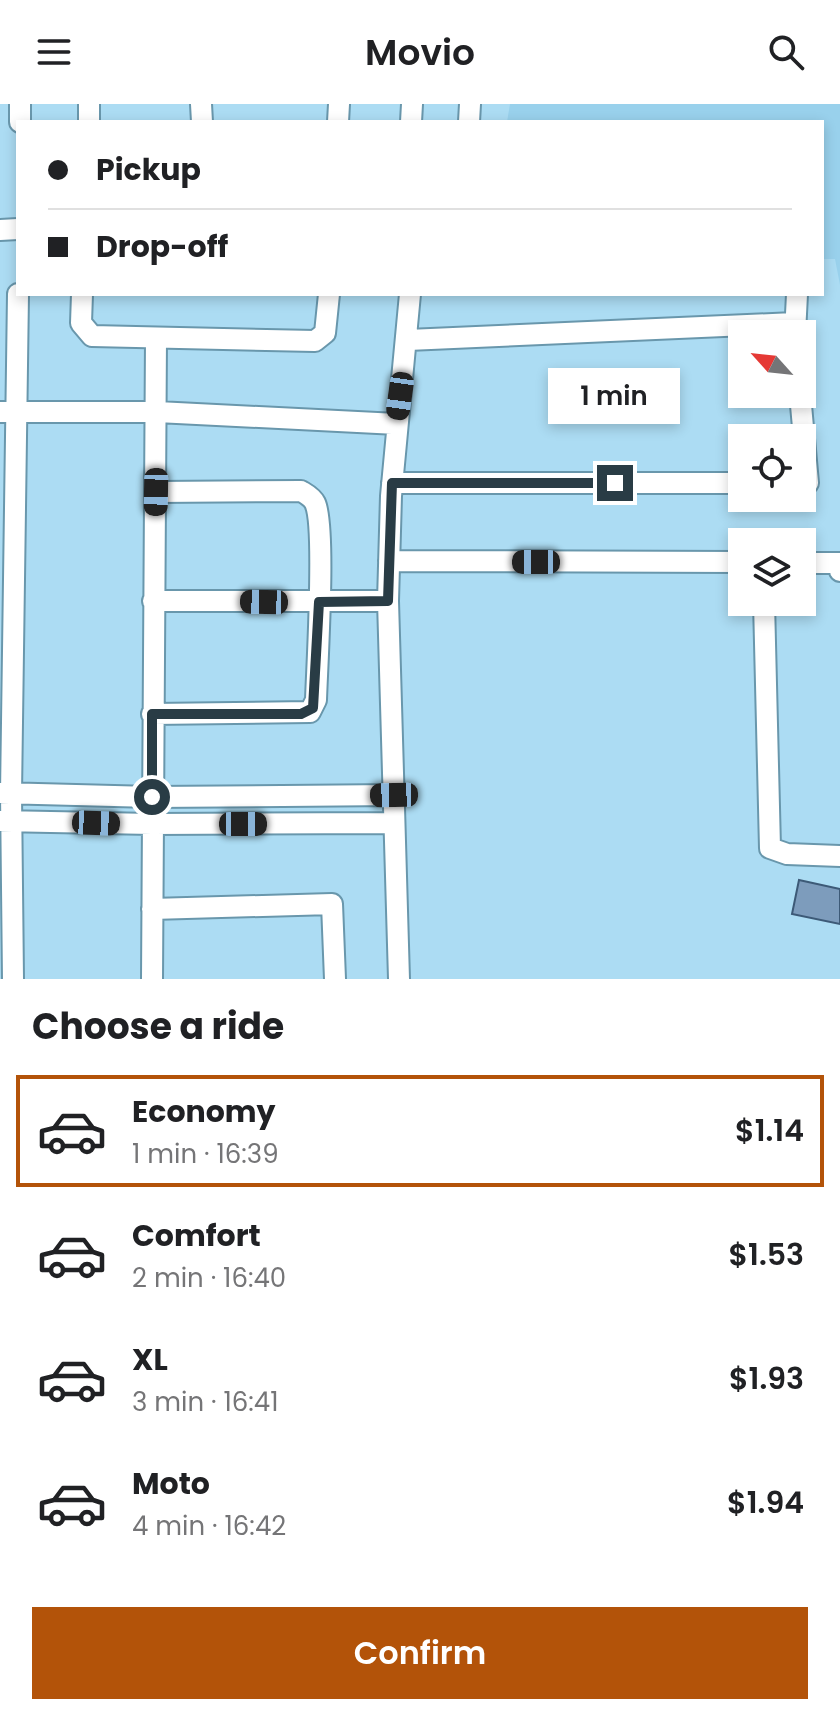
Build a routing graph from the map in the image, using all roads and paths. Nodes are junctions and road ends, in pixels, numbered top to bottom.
1 (18, 296) edge
2 (82, 296) edge
3 (329, 296) edge
4 (410, 296) edge
5 (797, 296) edge
6 (795, 320) edge
7 (728, 330) edge
8 (156, 339) junction
9 (408, 340) junction
10 (9, 412) edge
11 (157, 412) junction
12 (397, 424) junction
13 (392, 483) junction
14 (728, 483) edge
15 (156, 492) junction
16 (389, 561) junction
17 (728, 562) edge
18 (816, 563) edge
19 (840, 571) edge
20 (153, 601) junction
21 (388, 601) junction
22 (319, 602) junction
23 (764, 616) edge
24 (152, 714) junction
25 (5, 794) edge
26 (394, 795) junction
27 (152, 797) junction
28 (6, 821) edge
29 (394, 823) junction
30 (152, 824) junction
31 (840, 856) edge
32 (152, 909) junction
33 (13, 979) edge
34 (152, 979) edge
35 (335, 979) edge
36 (399, 979) edge

1 - 10 street
2 - 8 street
3 - 8 street
4 - 9 street
5 - 6 street
7 - 9 street
8 - 11 street
9 - 12 street
10 - 11 street
10 - 25 street
11 - 12 street
11 - 15 street
12 - 13 street
13 - 14 street
13 - 16 street
15 - 20 street
15 - 22 street
16 - 17 street
16 - 21 street
18 - 19 street
20 - 22 street
20 - 24 street
21 - 22 street
21 - 26 street
22 - 24 street
23 - 31 street
24 - 27 street
25 - 27 street
25 - 28 street
26 - 27 street
26 - 29 street
27 - 30 street
28 - 30 street
28 - 33 street
29 - 30 street
29 - 36 street
30 - 32 street
32 - 34 street
32 - 35 street

